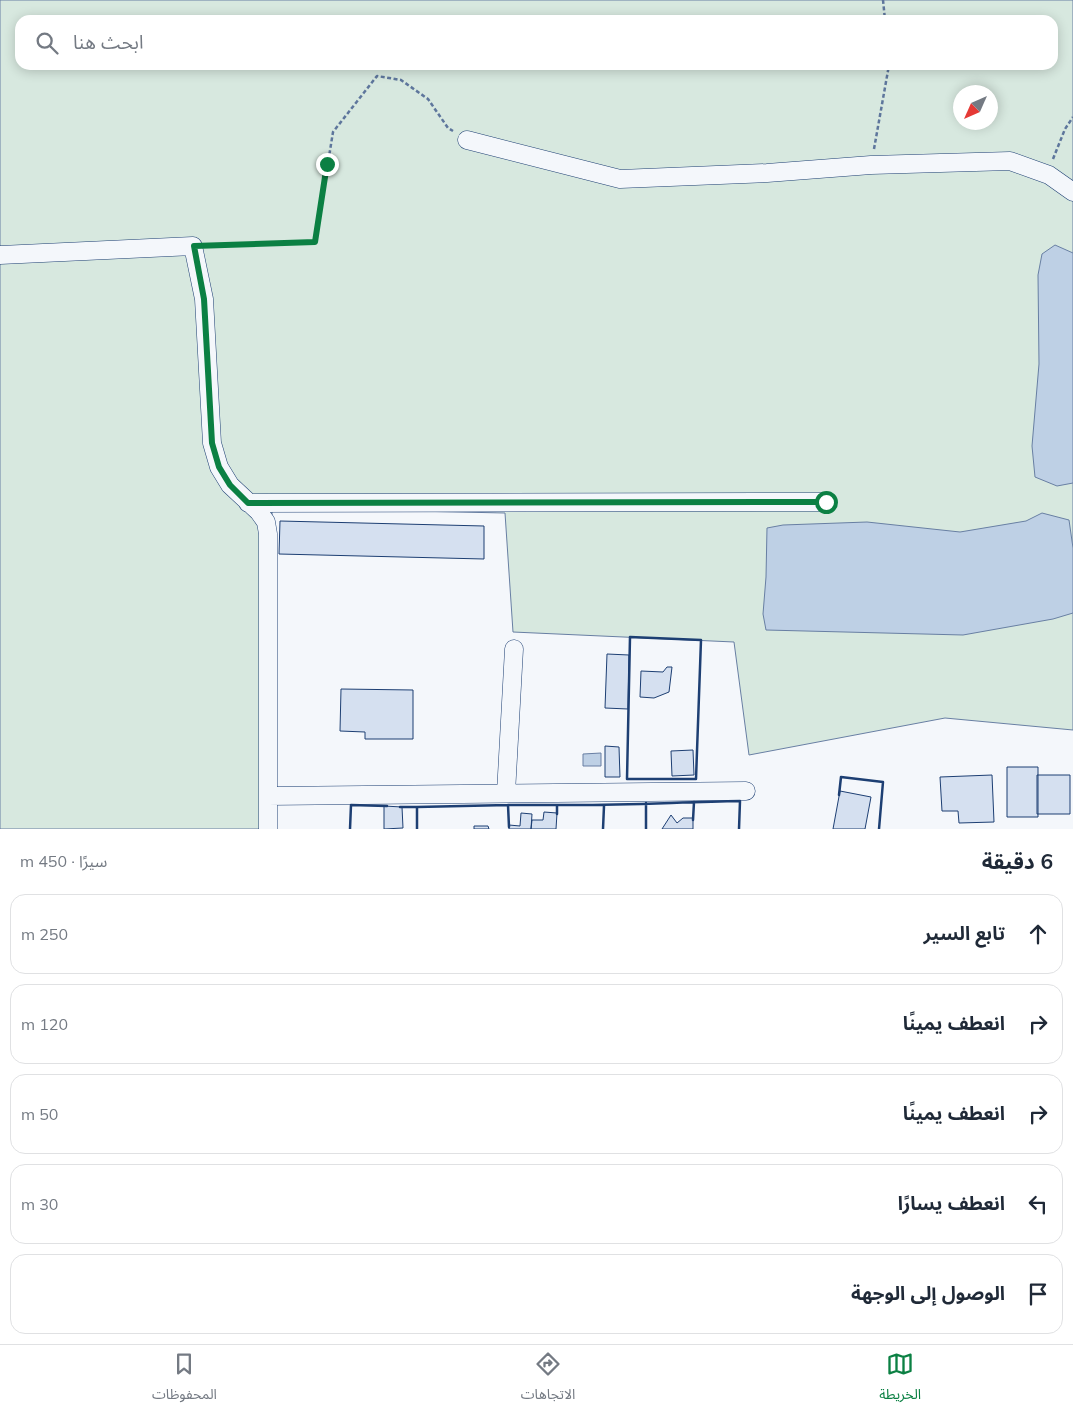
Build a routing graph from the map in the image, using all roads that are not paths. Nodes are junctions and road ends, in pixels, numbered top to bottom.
1 (467, 140) road end
2 (1073, 192) edge
3 (0, 255) edge
4 (826, 502) dead end
5 (248, 503) junction
6 (514, 649) dead end
7 (746, 790) dead end
8 (506, 793) junction
9 (268, 796) junction
10 (268, 829) edge

1 - 2 street
3 - 5 street
4 - 5 street
5 - 9 street
6 - 8 street
7 - 8 street
8 - 9 street
9 - 10 street

